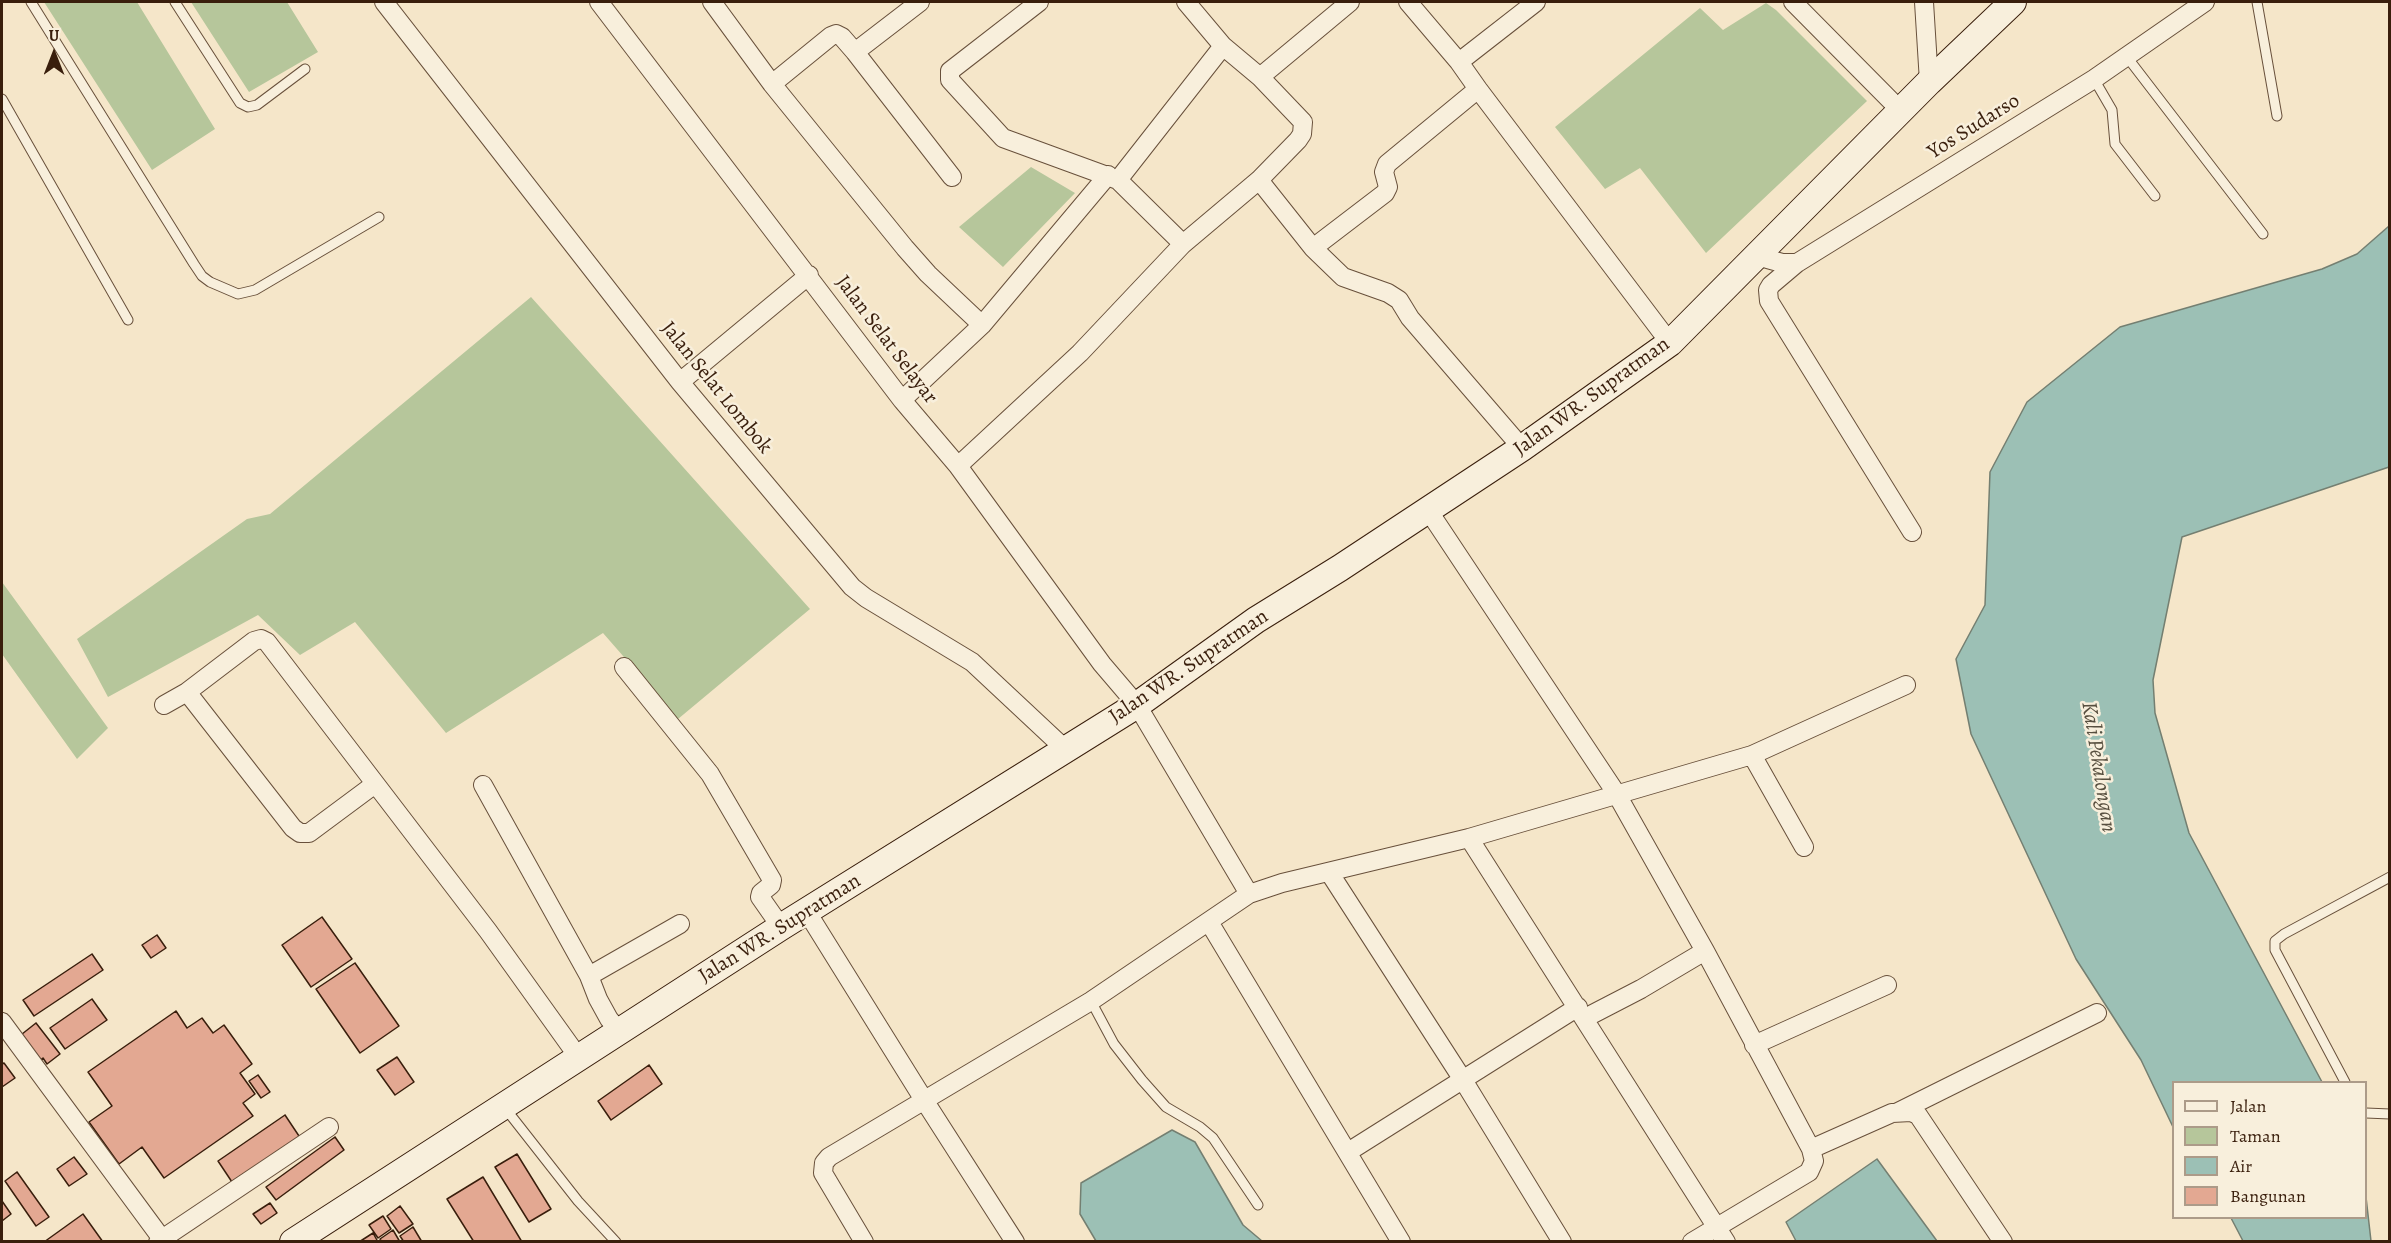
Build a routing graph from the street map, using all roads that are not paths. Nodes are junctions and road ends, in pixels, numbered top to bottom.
1 (31, 2) edge
2 (175, 2) edge
3 (384, 2) edge
4 (599, 2) edge
5 (712, 2) edge
6 (920, 2) edge
7 (1040, 2) edge
8 (1186, 2) edge
9 (1350, 2) edge
10 (1408, 2) edge
11 (1536, 2) edge
12 (1794, 2) edge
13 (1924, 2) edge
14 (2013, 2) edge
15 (2205, 2) edge
16 (2257, 2) edge
17 (1223, 46) junction
18 (855, 52) junction
19 (2127, 57) junction
20 (1459, 62) junction
21 (305, 69) dead end
22 (1260, 77) junction
23 (2094, 79) junction
24 (1929, 82) junction
25 (772, 84) junction
26 (1478, 89) junction
27 (2, 99) edge
28 (1902, 112) junction
29 (2277, 116) dead end
30 (952, 177) dead end
31 (1113, 177) junction
32 (1259, 180) junction
33 (2155, 196) dead end
34 (380, 217) dead end
35 (2263, 234) dead end
36 (1183, 244) junction
37 (1313, 248) junction
38 (1757, 256) junction
39 (1797, 263) junction
40 (809, 275) junction
41 (128, 320) dead end
42 (982, 325) junction
43 (1670, 343) junction
44 (680, 382) junction
45 (902, 400) junction
46 (1521, 448) junction
47 (958, 466) junction
48 (1428, 510) junction
49 (1912, 532) dead end
50 (624, 667) dead end
51 (1906, 685) dead end
52 (187, 692) junction
53 (1132, 698) junction
54 (164, 705) dead end
55 (1065, 749) junction
56 (1752, 755) junction
57 (375, 784) junction
58 (483, 785) dead end
59 (1616, 793) junction
60 (1469, 838) junction
61 (1804, 847) dead end
62 (1329, 872) junction
63 (2390, 877) edge
64 (1249, 894) junction
65 (770, 912) junction
66 (807, 912) junction
67 (1209, 922) junction
68 (680, 924) dead end
69 (1705, 951) junction
70 (589, 976) junction
71 (1887, 985) dead end
72 (1091, 1001) junction
73 (1581, 1012) junction
74 (2097, 1013) dead end
75 (2, 1022) edge
76 (614, 1025) junction
77 (569, 1044) junction
78 (1754, 1045) junction
79 (1463, 1080) junction
80 (2344, 1081) edge
81 (924, 1100) junction
82 (504, 1106) junction
83 (1898, 1112) junction
84 (2367, 1113) edge
85 (2390, 1114) edge
86 (329, 1127) dead end
87 (1811, 1149) junction
88 (1348, 1152) junction
89 (1258, 1205) dead end
90 (1717, 1225) junction
91 (160, 1240) edge
92 (293, 1242) edge
93 (616, 1242) edge
94 (864, 1242) edge
95 (1015, 1242) edge
96 (1401, 1242) edge
97 (1562, 1242) edge
98 (1692, 1242) edge
99 (1726, 1242) edge
100 (2003, 1242) edge

1 - 34 lane
2 - 21 lane
3 - 44 street, Jalan Selat Lombok
4 - 40 street, Jalan Selat Selayar
5 - 25 street
6 - 18 street
7 - 31 street
8 - 17 street
9 - 22 street
10 - 20 street
11 - 20 street
12 - 28 street
13 - 24 street
14 - 24 street, Jalan WR. Supratman
15 - 19 street, Yos Sudarso
16 - 29 lane
17 - 22 street
17 - 31 street
18 - 25 street
18 - 30 street
19 - 23 street, Yos Sudarso
19 - 35 lane
20 - 26 street
22 - 32 street
23 - 33 lane
23 - 39 street, Yos Sudarso
24 - 28 street, Jalan WR. Supratman
25 - 42 street
26 - 37 street
26 - 43 street
27 - 41 lane
28 - 38 street, Jalan WR. Supratman
31 - 36 street
31 - 42 street
32 - 36 street
32 - 37 street
36 - 47 street
37 - 46 street
38 - 39 street
38 - 43 street, Jalan WR. Supratman
39 - 49 street, Yos Sudarso
40 - 44 street
40 - 45 street, Jalan Selat Selayar
42 - 45 street
43 - 46 street, Jalan WR. Supratman
44 - 55 street, Jalan Selat Lombok
45 - 47 street, Jalan Selat Selayar
46 - 48 street, Jalan WR. Supratman
47 - 53 street, Jalan Selat Selayar
48 - 53 street, Jalan WR. Supratman
48 - 59 street
50 - 65 street
51 - 56 street
52 - 54 street
52 - 57 street
52 - 57 street
53 - 55 street, Jalan WR. Supratman
53 - 64 street, Jalan Selat Selayar
55 - 66 street, Jalan WR. Supratman
56 - 59 street
56 - 61 street
57 - 77 street
58 - 70 street
59 - 60 street
59 - 69 street
60 - 62 street
60 - 73 street
62 - 64 street
62 - 79 street
63 - 80 lane
64 - 67 street
65 - 66 street, Jalan WR. Supratman
65 - 76 street, Jalan WR. Supratman
66 - 81 street
67 - 72 street
67 - 88 street
68 - 70 street
69 - 73 street
69 - 78 street
70 - 76 street
71 - 78 street
72 - 81 street
72 - 89 lane
73 - 79 street
73 - 90 street
74 - 83 street
75 - 91 street
76 - 77 street, Jalan WR. Supratman
77 - 82 street, Jalan WR. Supratman
78 - 87 street
79 - 88 street
79 - 97 street
81 - 94 street
81 - 95 street
82 - 92 street, Jalan WR. Supratman
82 - 93 lane
83 - 87 street
83 - 100 street
84 - 85 lane
86 - 91 street
87 - 90 street
88 - 96 street
90 - 98 street
90 - 99 street

